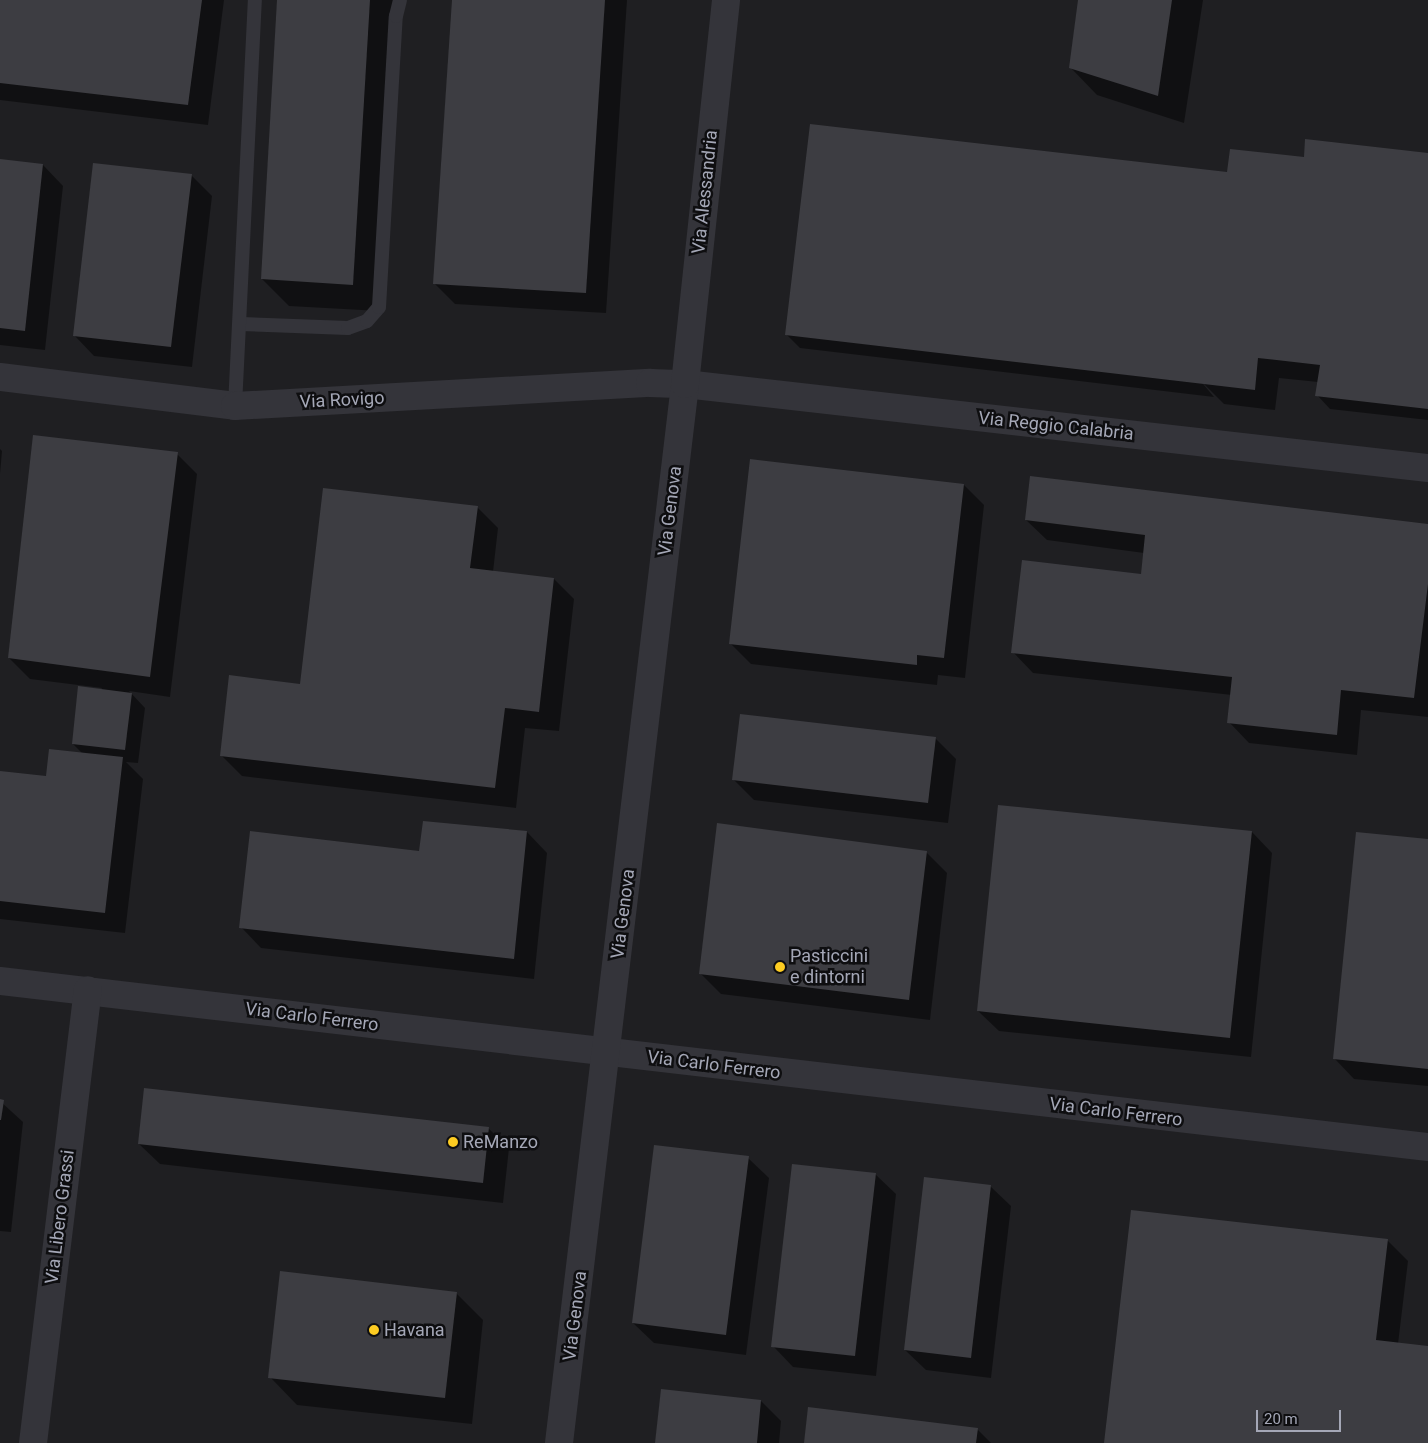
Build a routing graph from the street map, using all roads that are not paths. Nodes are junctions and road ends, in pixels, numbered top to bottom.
1 (255, 0) edge
2 (400, 0) edge
3 (726, 0) edge
4 (240, 324) junction
5 (0, 377) edge
6 (684, 384) junction
7 (235, 406) junction
8 (1428, 468) edge
9 (0, 981) edge
10 (88, 990) junction
11 (606, 1053) junction
12 (1428, 1148) edge
13 (33, 1443) edge
14 (559, 1443) edge

1 - 4 lane
2 - 4 lane
3 - 6 street, Via Alessandria
4 - 7 lane
5 - 7 street, Via Rovigo
6 - 7 street, Via Rovigo
6 - 8 street, Via Reggio Calabria
6 - 11 street, Via Genova
9 - 10 street, Via Carlo Ferrero
10 - 11 street, Via Carlo Ferrero
10 - 13 street, Via Libero Grassi
11 - 12 street, Via Carlo Ferrero
11 - 14 street, Via Genova

